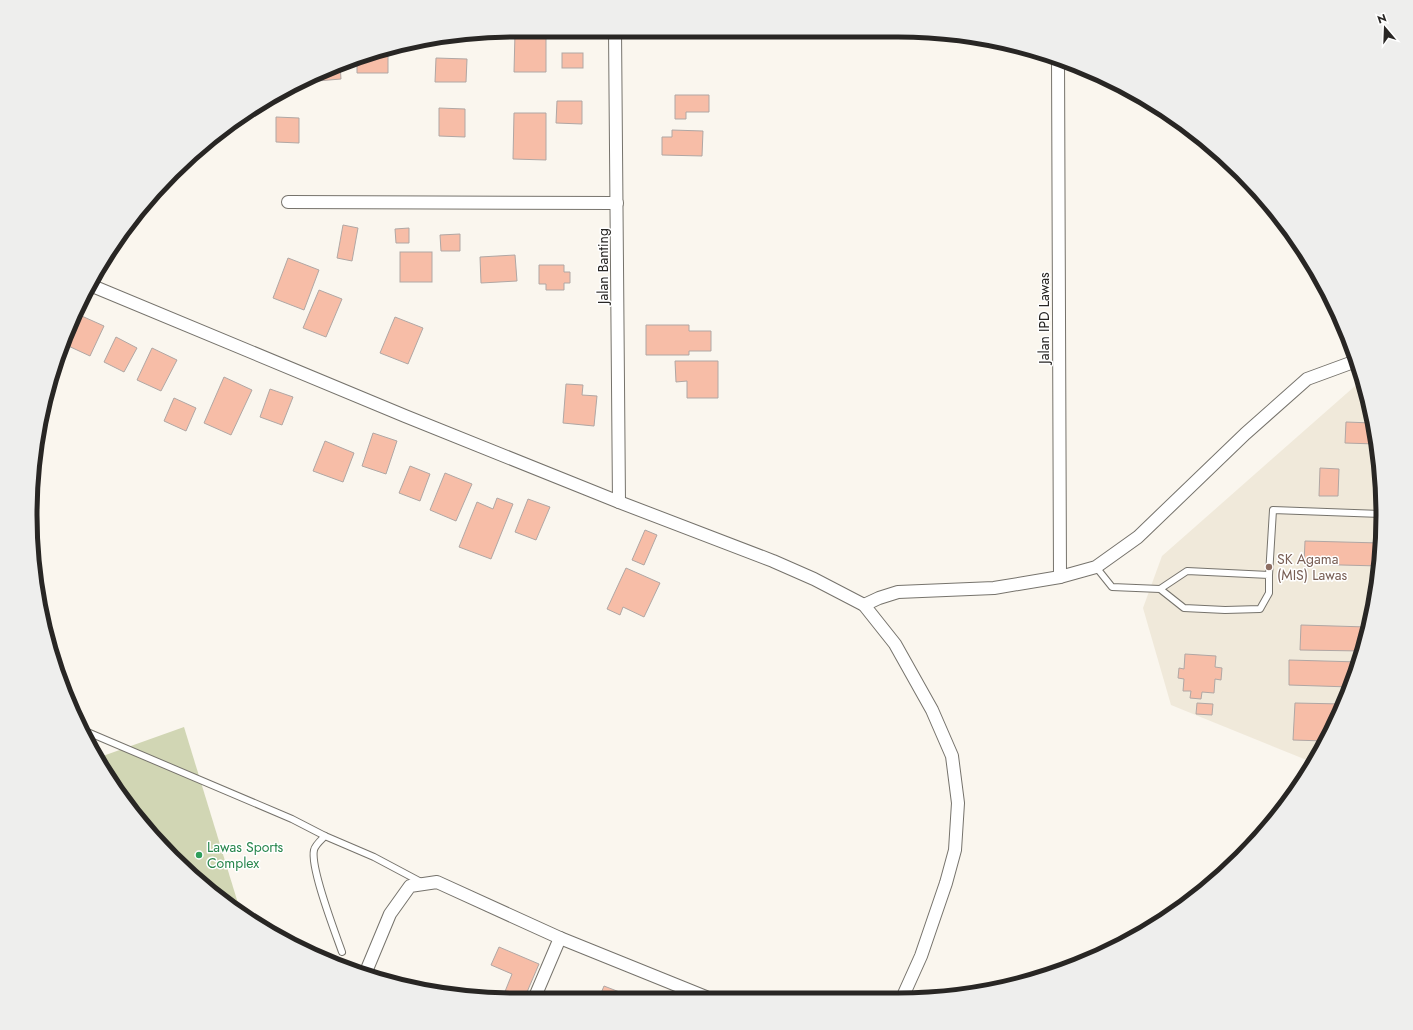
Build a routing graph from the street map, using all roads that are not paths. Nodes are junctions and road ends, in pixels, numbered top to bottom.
1 (614, 37) edge
2 (1058, 64) edge
3 (288, 202) dead end
4 (617, 203) junction
5 (95, 287) edge
6 (1351, 363) edge
7 (620, 502) junction
8 (1376, 514) edge
9 (1096, 567) junction
10 (1269, 575) junction
11 (1060, 577) junction
12 (1160, 589) junction
13 (864, 605) junction
14 (90, 733) edge
15 (325, 836) junction
16 (423, 884) junction
17 (560, 938) junction
18 (342, 952) dead end
19 (367, 970) edge
20 (537, 993) edge
21 (694, 993) edge
22 (905, 993) edge

1 - 4 street, Jalan Banting
2 - 11 street, Jalan IPD Lawas
3 - 4 street
4 - 7 street, Jalan Banting
5 - 7 street
6 - 9 street
7 - 13 street
8 - 10 lane
9 - 11 street
9 - 12 lane
10 - 12 lane
10 - 12 lane
11 - 13 street
13 - 22 street
14 - 15 lane
15 - 16 lane
15 - 18 lane
16 - 17 street
16 - 19 street
17 - 20 street
17 - 21 street

